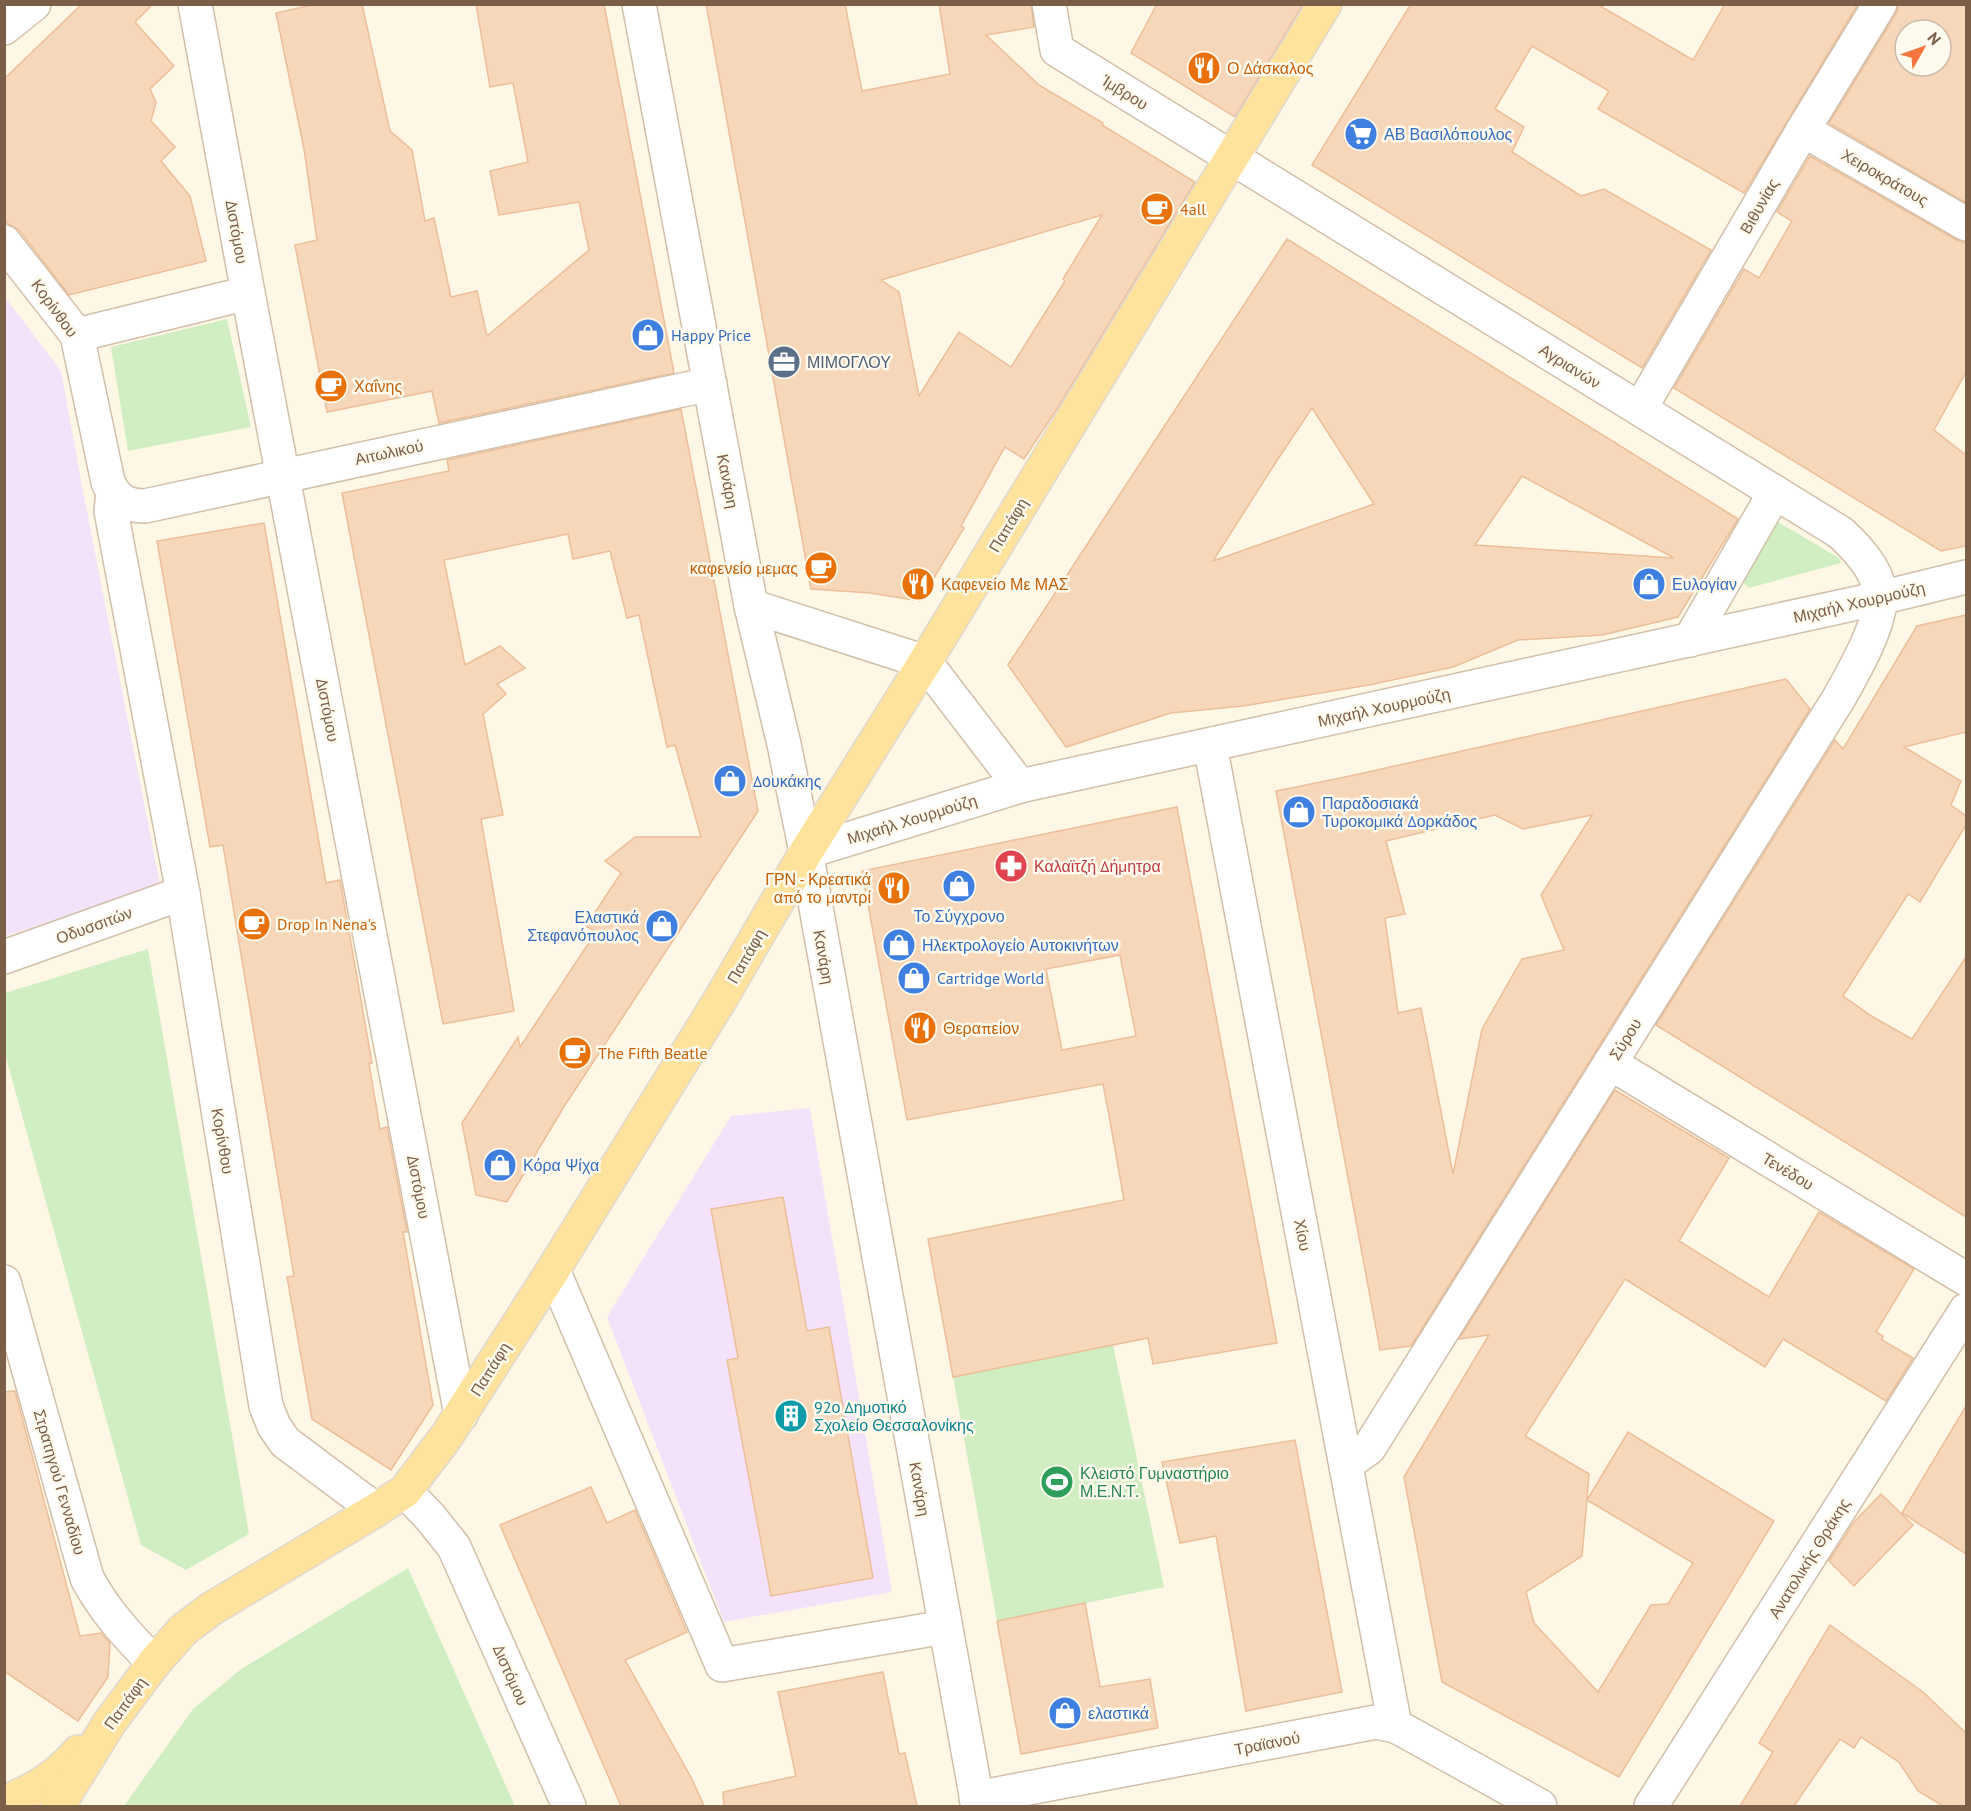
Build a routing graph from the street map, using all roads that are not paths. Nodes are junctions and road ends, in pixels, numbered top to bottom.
1 (33, 4) edge
2 (195, 4) edge
3 (639, 4) edge
4 (1049, 4) edge
5 (1325, 4) edge
6 (1880, 4) edge
7 (4, 28) edge
8 (1803, 130) junction
9 (1232, 158) junction
10 (1966, 224) edge
11 (4, 242) edge
12 (248, 293) junction
13 (77, 335) junction
14 (710, 384) junction
15 (1640, 409) junction
16 (283, 475) junction
17 (1774, 492) junction
18 (113, 494) junction
19 (1966, 577) edge
20 (1880, 598) junction
21 (752, 606) junction
22 (1690, 640) junction
23 (925, 662) junction
24 (1210, 745) junction
25 (1020, 786) junction
26 (806, 852) junction
27 (183, 893) junction
28 (4, 957) edge
29 (1610, 1063) junction
30 (553, 1270) junction
31 (1966, 1279) edge
32 (4, 1282) edge
33 (1966, 1310) edge
34 (461, 1415) junction
35 (1345, 1459) junction
36 (405, 1491) junction
37 (376, 1510) junction
38 (945, 1627) junction
39 (154, 1663) junction
40 (110, 1722) junction
41 (1395, 1726) junction
42 (4, 1802) edge
43 (977, 1802) edge
44 (58, 1806) edge
45 (569, 1806) edge
46 (1540, 1806) edge
47 (1651, 1806) edge

1 - 7 street
2 - 12 street, Διστόμου
3 - 14 street, Κανάρη
4 - 9 street, Ίμβρου
5 - 9 main road, Παπάφη
6 - 8 street, Βιθυνίας
8 - 10 street, Χειροκράτους
8 - 15 street, Βιθυνίας
9 - 15 street, Αγριανών
9 - 23 main road, Παπάφη
11 - 13 street, Κορίνθου
12 - 13 street
12 - 16 street, Διστόμου
13 - 18 street, Κορίνθου
14 - 16 street, Αιτωλικού
14 - 21 street, Κανάρη
15 - 17 street, Αγριανών
16 - 18 street, Αιτωλικού
16 - 34 street, Διστόμου
17 - 20 street, Αγριανών
17 - 22 street
18 - 27 street, Κορίνθου
19 - 20 street, Μιχαήλ Χουρμούζη
20 - 22 street, Μιχαήλ Χουρμούζη
20 - 29 street, Σύρου
21 - 23 street
21 - 26 street, Κανάρη
22 - 24 street, Μιχαήλ Χουρμούζη
23 - 25 street
23 - 26 main road, Παπάφη
24 - 25 street, Μιχαήλ Χουρμούζη
24 - 35 street, Χίου
25 - 26 street, Μιχαήλ Χουρμούζη
26 - 30 main road, Παπάφη
26 - 38 street, Κανάρη
27 - 28 street, Οδυσσιτών
27 - 37 street, Κορίνθου
29 - 31 street, Τενέδου
29 - 35 street, Σύρου
30 - 34 main road, Παπάφη
30 - 38 street
32 - 39 street, Στρατηγού Γενναδίου
33 - 47 street, Ανατολικής Θράκης
34 - 36 main road, Παπάφη
35 - 41 street, Χίου
36 - 37 main road, Παπάφη
36 - 45 street, Διστόμου
37 - 39 main road, Παπάφη
38 - 43 street, Κανάρη
39 - 40 main road, Παπάφη
40 - 42 main road
40 - 44 main road, Παπάφη
41 - 43 street, Τραϊανού
41 - 46 street, Τραϊανού

